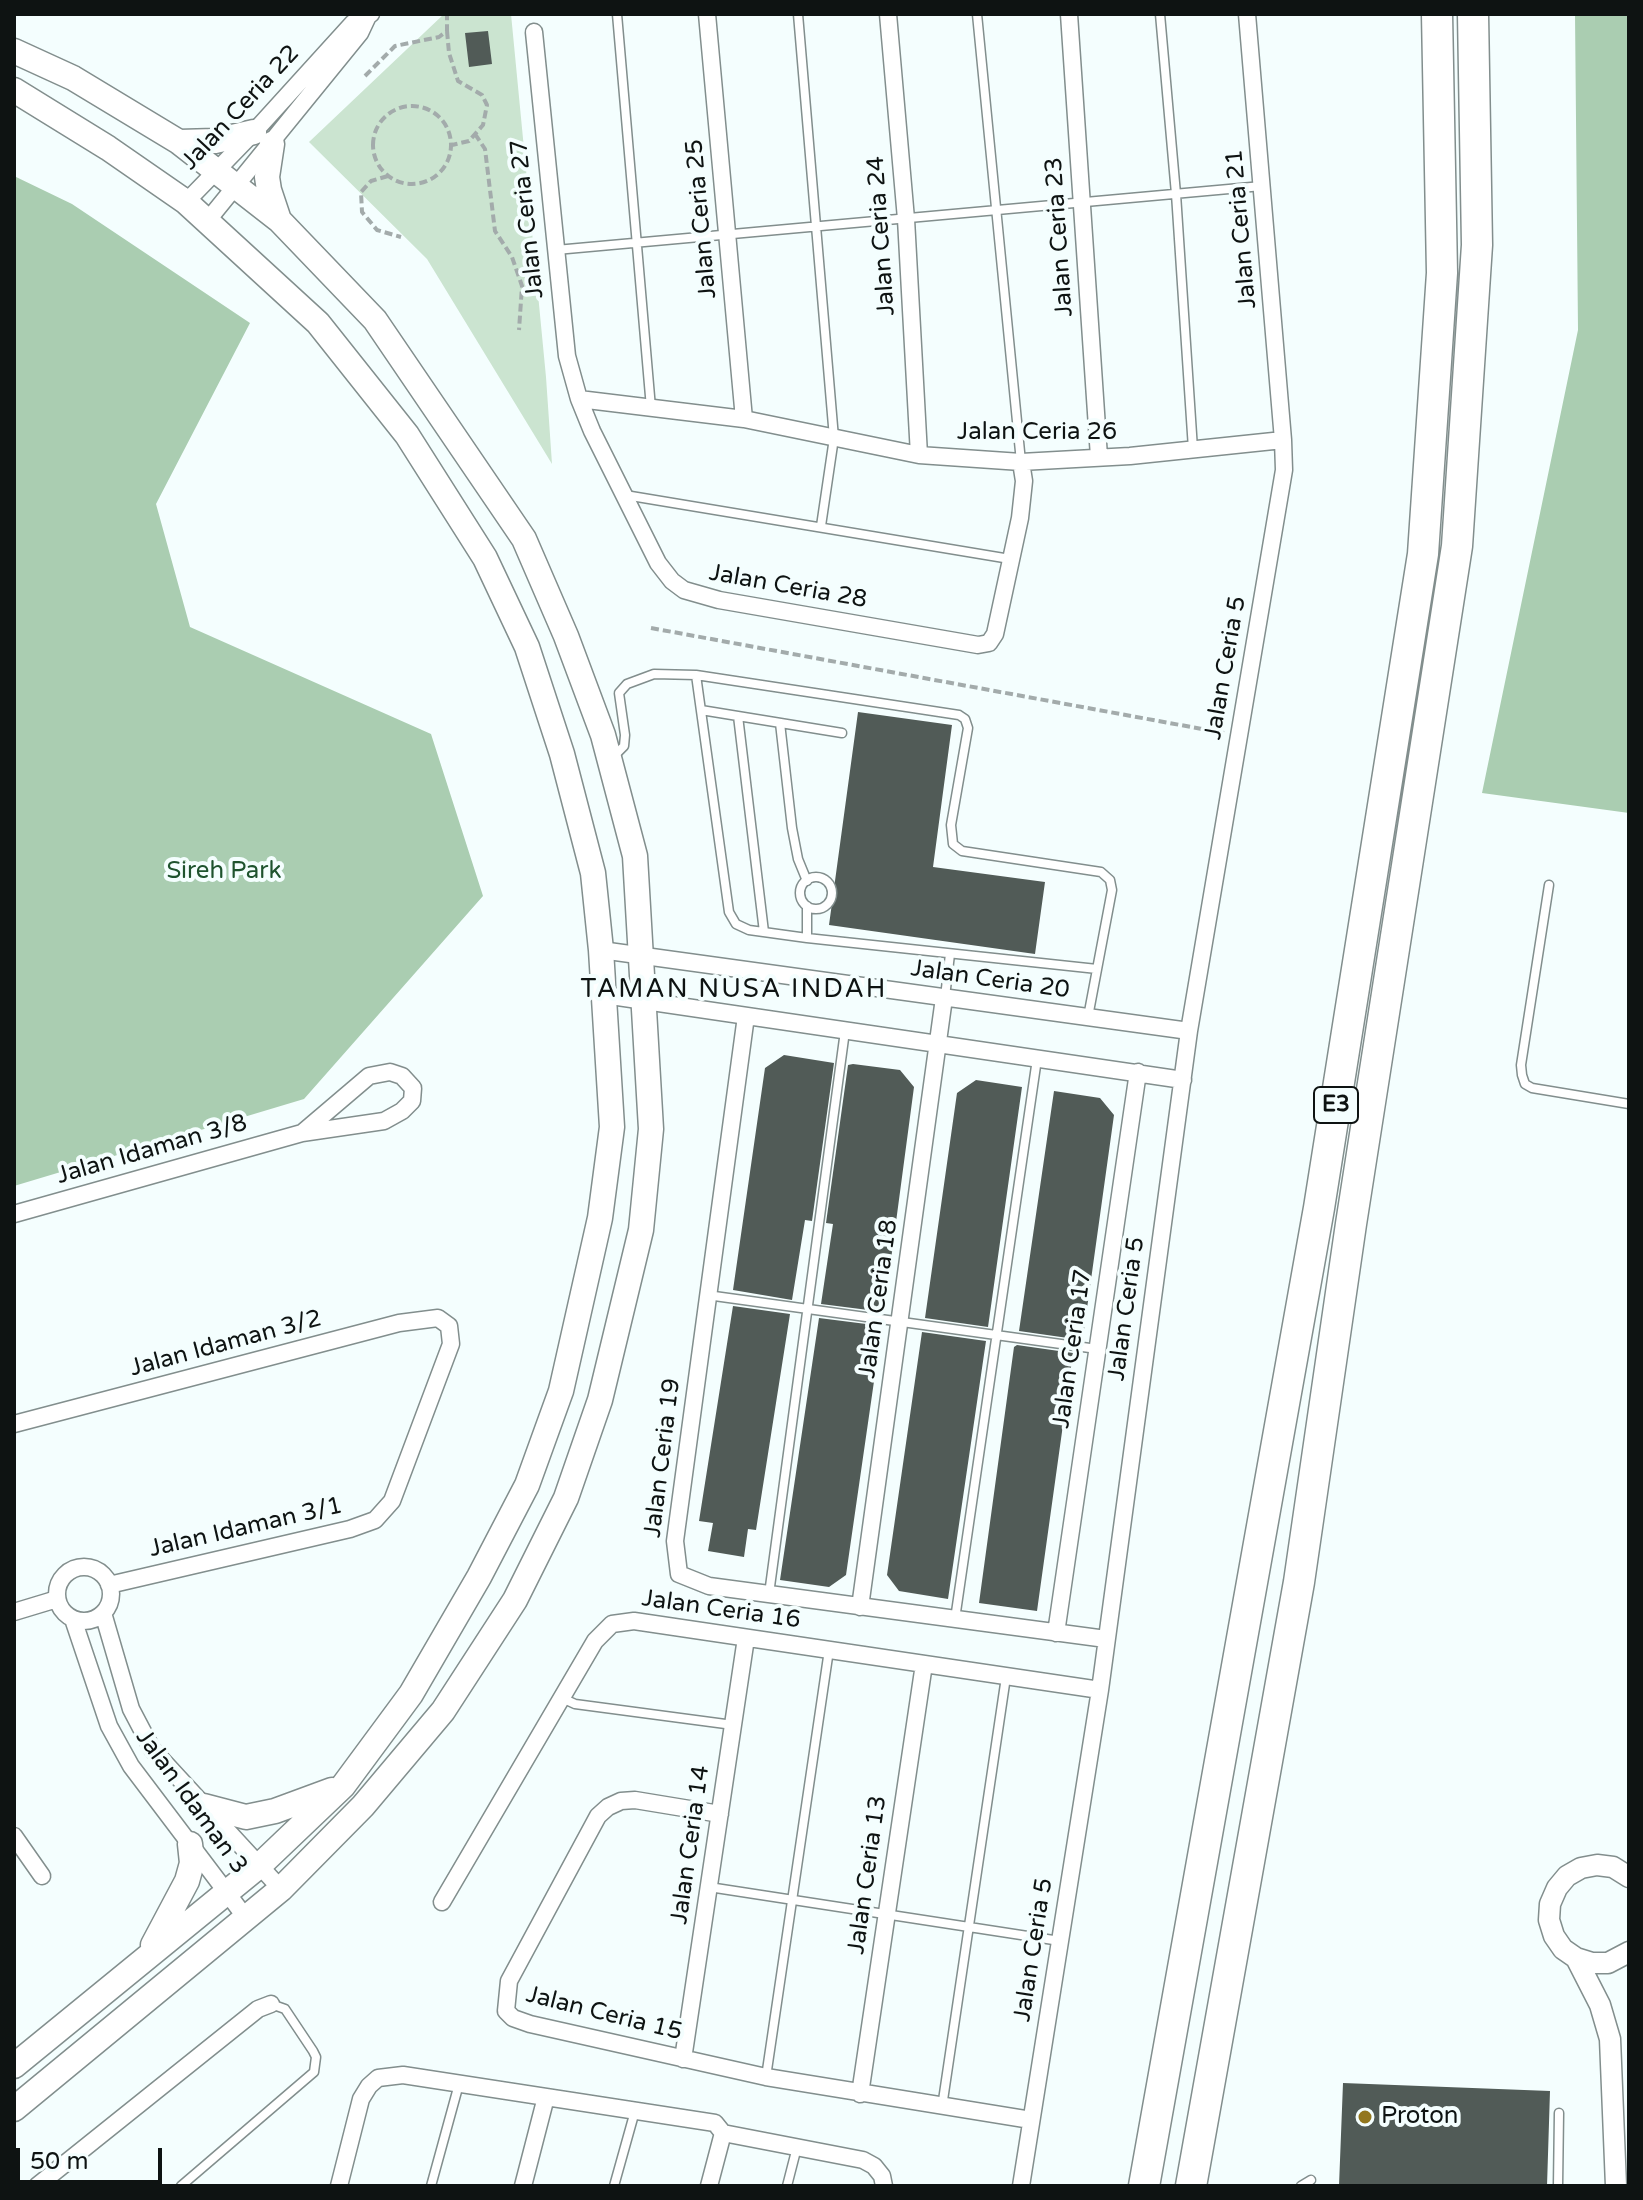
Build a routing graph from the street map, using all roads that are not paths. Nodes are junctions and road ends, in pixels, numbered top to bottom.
1 (617, 14) edge
2 (707, 14) edge
3 (798, 14) edge
4 (888, 14) edge
5 (977, 14) edge
6 (1069, 14) edge
7 (1160, 14) edge
8 (1247, 14) edge
9 (1437, 14) edge
10 (1473, 14) edge
11 (370, 15) edge
12 (534, 32) dead end
13 (14, 51) edge
14 (14, 90) edge
15 (263, 138) junction
16 (179, 142) junction
17 (216, 170) junction
18 (1262, 186) junction
19 (238, 187) junction
20 (1176, 194) junction
21 (186, 202) junction
22 (1082, 202) junction
23 (996, 210) junction
24 (906, 219) junction
25 (208, 220) junction
26 (279, 220) junction
27 (817, 226) junction
28 (729, 234) junction
29 (637, 242) junction
30 (555, 250) junction
31 (579, 399) junction
32 (651, 409) junction
33 (744, 419) junction
34 (834, 438) junction
35 (1283, 440) junction
36 (1193, 449) junction
37 (919, 455) junction
38 (1099, 457) junction
39 (1021, 462) junction
40 (624, 495) junction
41 (821, 526) junction
42 (1012, 559) junction
43 (696, 675) junction
44 (701, 710) junction
45 (738, 716) junction
46 (780, 723) junction
47 (842, 733) dead end
48 (608, 758) junction
49 (807, 881) junction
50 (1549, 885) dead end
51 (807, 906) junction
52 (764, 932) junction
53 (807, 938) junction
54 (601, 950) junction
55 (950, 954) junction
56 (641, 957) junction
57 (1097, 969) junction
58 (604, 995) junction
59 (944, 998) junction
60 (644, 1001) junction
61 (746, 1016) junction
62 (1087, 1018) junction
63 (845, 1030) junction
64 (1189, 1031) junction
65 (938, 1044) junction
66 (1037, 1058) junction
67 (1138, 1072) junction
68 (1183, 1080) junction
69 (1629, 1104) edge
70 (302, 1133) junction
71 (14, 1214) edge
72 (707, 1295) junction
73 (807, 1309) junction
74 (900, 1322) junction
75 (449, 1326) joint
76 (997, 1335) junction
77 (1097, 1349) junction
78 (14, 1424) edge
79 (109, 1585) junction
80 (769, 1594) junction
81 (57, 1599) junction
82 (860, 1607) junction
83 (14, 1612) edge
84 (103, 1613) junction
85 (73, 1619) junction
86 (955, 1619) junction
87 (1056, 1633) junction
88 (746, 1638) junction
89 (1106, 1639) junction
90 (829, 1650) junction
91 (924, 1664) junction
92 (1006, 1676) junction
93 (1100, 1690) junction
94 (562, 1698) junction
95 (733, 1725) junction
96 (343, 1786) junction
97 (204, 1806) junction
98 (720, 1814) junction
99 (14, 1836) edge
100 (190, 1844) junction
101 (259, 1866) junction
102 (42, 1876) dead end
103 (1629, 1877) edge
104 (709, 1887) junction
105 (281, 1889) junction
106 (226, 1891) junction
107 (792, 1900) junction
108 (442, 1902) dead end
109 (886, 1914) junction
110 (246, 1918) junction
111 (969, 1927) junction
112 (1060, 1941) junction
113 (1629, 1952) edge
114 (146, 1957) junction
115 (1576, 1958) junction
116 (271, 2004) joint
117 (683, 2059) junction
118 (14, 2066) edge
119 (766, 2077) junction
120 (459, 2084) junction
121 (860, 2094) junction
122 (546, 2097) junction
123 (942, 2107) junction
124 (14, 2109) edge
125 (635, 2111) junction
126 (1559, 2113) dead end
127 (1031, 2120) junction
128 (723, 2133) junction
129 (797, 2146) junction
130 (1311, 2180) dead end
131 (883, 2181) edge
132 (41, 2185) edge
133 (181, 2186) edge
134 (339, 2186) edge
135 (431, 2186) edge
136 (523, 2186) edge
137 (614, 2186) edge
138 (709, 2186) edge
139 (787, 2186) edge
140 (1021, 2186) edge
141 (1144, 2186) edge
142 (1191, 2186) edge
143 (1301, 2186) edge
144 (1558, 2186) edge
145 (1616, 2186) edge

1 - 29 lane
2 - 28 street, Jalan Ceria 25
3 - 27 lane
4 - 24 street, Jalan Ceria 24
5 - 23 lane
6 - 22 street, Jalan Ceria 23
7 - 20 lane
8 - 18 street, Jalan Ceria 21
9 - 141 highway, E3
10 - 142 highway, E3
11 - 15 street, Jalan Ceria 22
12 - 30 street, Jalan Ceria 27
13 - 16 main road
14 - 21 main road
15 - 16 main road
15 - 17 street, Jalan Ceria 22
15 - 19 street, Jalan Ceria 22
15 - 26 main road
16 - 17 main road
17 - 19 main road
17 - 21 street, Jalan Ceria 22
18 - 20 lane
18 - 35 street, Jalan Ceria 21
19 - 25 street, Jalan Ceria 22
19 - 26 main road
20 - 22 lane
20 - 36 lane
21 - 25 main road
22 - 23 lane
22 - 38 street, Jalan Ceria 23
23 - 24 lane
23 - 39 lane
24 - 27 lane
24 - 37 street, Jalan Ceria 24
25 - 54 main road
26 - 48 main road
27 - 28 lane
27 - 34 lane
28 - 29 lane
28 - 33 street, Jalan Ceria 25
29 - 30 lane
29 - 32 lane
30 - 31 street, Jalan Ceria 27
31 - 32 street
31 - 40 street, Jalan Ceria 28
32 - 33 street, Jalan Ceria 26
33 - 34 street, Jalan Ceria 26
34 - 37 street, Jalan Ceria 26
34 - 41 lane
35 - 36 street, Jalan Ceria 26
35 - 64 street, Jalan Ceria 5
36 - 38 street, Jalan Ceria 26
37 - 39 street, Jalan Ceria 26
38 - 39 street, Jalan Ceria 26
39 - 42 street, Jalan Ceria 28
40 - 41 lane
40 - 42 street, Jalan Ceria 28
41 - 42 lane
43 - 44 lane
43 - 48 lane
43 - 57 lane
44 - 45 lane
44 - 52 lane
45 - 46 lane
45 - 52 lane
46 - 47 lane
46 - 49 lane
48 - 56 main road
49 - 51 lane
49 - 51 lane
50 - 69 lane
51 - 53 lane
52 - 53 lane
53 - 55 lane
54 - 56 street, Jalan Ceria 20
54 - 58 main road
55 - 57 lane
55 - 59 lane
56 - 59 street, Jalan Ceria 20
56 - 60 main road
57 - 62 lane
58 - 60 street
58 - 96 main road
59 - 62 street, Jalan Ceria 20
59 - 65 street, Jalan Ceria 18
60 - 61 street
60 - 105 main road
61 - 63 street
61 - 72 street, Jalan Ceria 19
62 - 64 street, Jalan Ceria 20
63 - 65 street
63 - 73 lane
64 - 68 street, Jalan Ceria 5
65 - 66 street
65 - 74 street, Jalan Ceria 18
66 - 67 street
66 - 76 lane
67 - 68 street
67 - 77 street, Jalan Ceria 17
68 - 89 street, Jalan Ceria 5
70 - 70 street, Jalan Idaman 3/8
70 - 71 street, Jalan Idaman 3/8
72 - 73 lane
72 - 80 street, Jalan Ceria 19
73 - 74 lane
73 - 80 lane
74 - 76 lane
74 - 82 street, Jalan Ceria 18
75 - 78 street, Jalan Idaman 3/2
75 - 79 street, Jalan Idaman 3/1
76 - 77 lane
76 - 86 lane
77 - 87 street, Jalan Ceria 17
79 - 81 street
79 - 84 street
80 - 82 street, Jalan Ceria 19
81 - 83 street
81 - 85 street
82 - 86 street, Jalan Ceria 19
84 - 85 street
84 - 97 street, Jalan Idaman 3
85 - 100 street, Jalan Idaman 3
86 - 87 street, Jalan Ceria 19
87 - 89 street, Jalan Ceria 19
88 - 90 street, Jalan Ceria 16
88 - 94 street, Jalan Ceria 16
88 - 95 street, Jalan Ceria 14
89 - 93 street, Jalan Ceria 5
90 - 91 street, Jalan Ceria 16
90 - 107 lane
91 - 92 street, Jalan Ceria 16
91 - 109 street, Jalan Ceria 13
92 - 93 street, Jalan Ceria 16
92 - 111 lane
93 - 112 street, Jalan Ceria 5
94 - 95 lane
94 - 108 street, Jalan Ceria 16
95 - 98 street, Jalan Ceria 14
96 - 97 main road
96 - 101 main road
97 - 101 street, Jalan Idaman 3
98 - 104 street, Jalan Ceria 14
98 - 117 street, Jalan Ceria 15
99 - 102 street
100 - 106 street, Jalan Idaman 3
100 - 114 main road
101 - 105 street, Jalan Idaman 3
101 - 106 main road
103 - 115 street
104 - 107 lane
104 - 117 street, Jalan Ceria 14
105 - 110 main road
106 - 110 street, Jalan Idaman 3
106 - 114 main road
107 - 109 lane
107 - 119 lane
109 - 111 lane
109 - 121 street, Jalan Ceria 13
110 - 124 main road
111 - 112 lane
111 - 123 lane
112 - 127 street, Jalan Ceria 5
113 - 115 street
114 - 118 main road
115 - 145 street
116 - 132 street
116 - 133 lane
117 - 119 street, Jalan Ceria 15
119 - 121 street, Jalan Ceria 15
120 - 122 street
120 - 134 street
120 - 135 lane
121 - 123 street, Jalan Ceria 15
122 - 125 street
122 - 136 street
123 - 127 street, Jalan Ceria 15
125 - 128 street
125 - 137 lane
126 - 144 lane
127 - 140 street, Jalan Ceria 5
128 - 129 street
128 - 138 street
129 - 131 street
129 - 139 lane
130 - 143 lane

